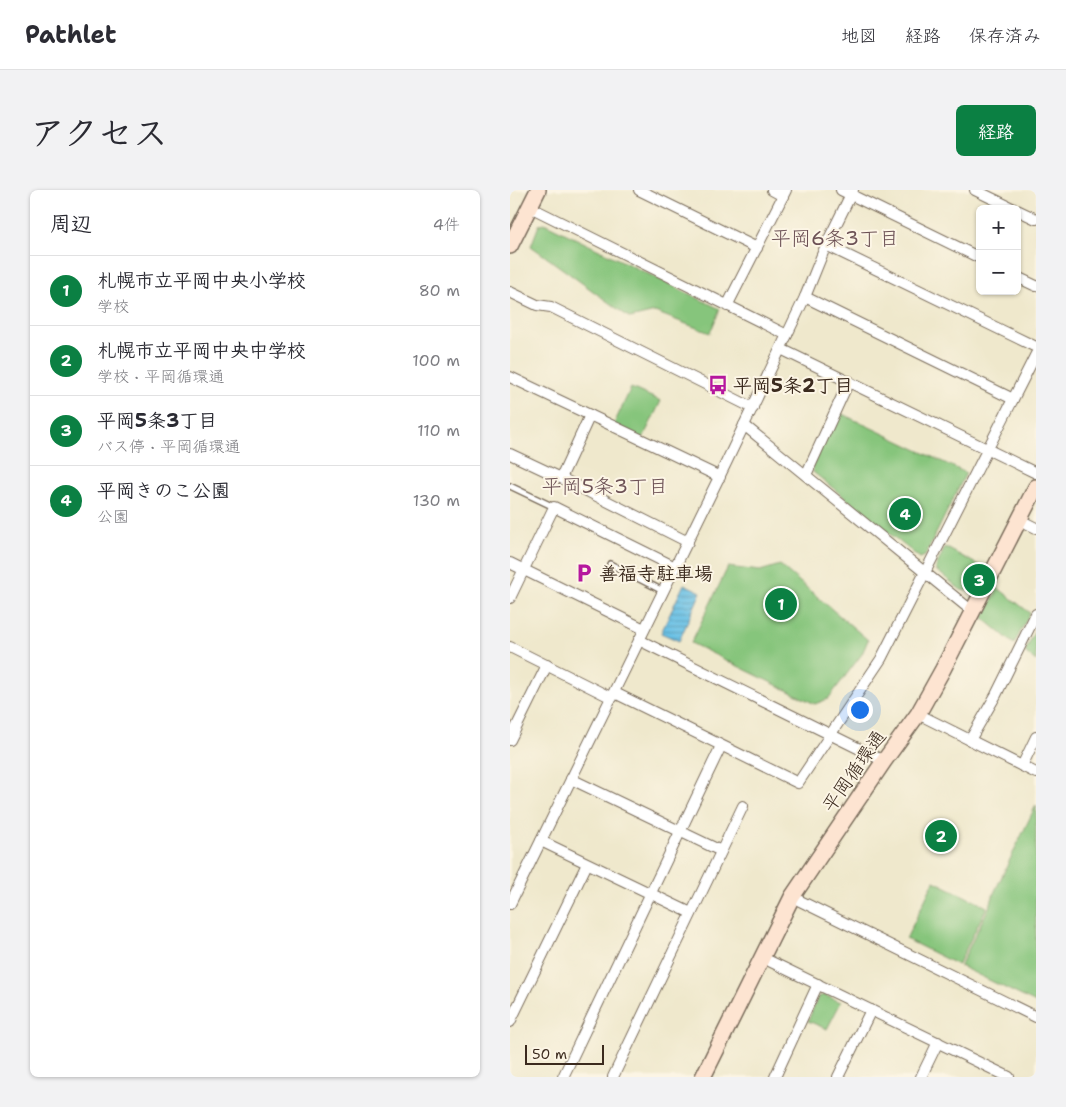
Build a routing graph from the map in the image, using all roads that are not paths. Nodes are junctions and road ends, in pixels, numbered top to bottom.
1 (538, 190) edge
2 (639, 190) edge
3 (772, 190) edge
4 (975, 190) edge
5 (848, 192) edge
6 (784, 193) edge
7 (1006, 205) edge
8 (530, 207) junction
9 (1021, 212) edge
10 (1036, 219) edge
11 (511, 241) edge
12 (826, 245) junction
13 (757, 248) junction
14 (976, 256) edge
15 (1021, 279) edge
16 (1036, 286) edge
17 (510, 292) edge
18 (805, 297) junction
19 (728, 306) junction
20 (787, 335) junction
21 (1036, 348) edge
22 (780, 349) junction
23 (1036, 354) edge
24 (510, 377) edge
25 (849, 381) junction
26 (1013, 399) junction
27 (753, 408) junction
28 (590, 415) junction
29 (744, 425) junction
30 (988, 449) junction
31 (510, 454) edge
32 (1036, 473) edge
33 (806, 474) junction
34 (720, 477) junction
35 (561, 478) junction
36 (510, 486) edge
37 (1036, 487) edge
38 (554, 507) junction
39 (1020, 520) junction
40 (1036, 528) edge
41 (688, 542) junction
42 (510, 563) edge
43 (610, 564) dead end
44 (675, 567) junction
45 (523, 570) junction
46 (924, 572) junction
47 (663, 591) junction
48 (510, 598) edge
49 (972, 611) junction
50 (1036, 614) edge
51 (644, 629) junction
52 (639, 640) junction
53 (510, 647) edge
54 (547, 665) junction
55 (613, 695) junction
56 (918, 714) junction
57 (831, 735) junction
58 (1036, 737) edge
59 (510, 740) edge
60 (970, 740) junction
61 (721, 746) junction
62 (884, 761) junction
63 (1022, 766) junction
64 (1036, 773) edge
65 (571, 779) junction
66 (743, 806) dead end
67 (680, 832) junction
68 (541, 841) junction
69 (721, 851) junction
70 (587, 864) junction
71 (650, 894) junction
72 (792, 897) junction
73 (510, 904) edge
74 (691, 913) junction
75 (761, 957) junction
76 (818, 984) junction
77 (871, 1010) junction
78 (1036, 1017) edge
79 (510, 1022) edge
80 (938, 1042) junction
81 (1003, 1076) edge
82 (563, 1077) edge
83 (614, 1077) edge
84 (703, 1077) edge
85 (775, 1077) edge
86 (838, 1077) edge
87 (921, 1077) edge

1 - 8 street
2 - 13 street
3 - 6 street
4 - 7 street
5 - 12 street
5 - 14 street
6 - 13 street
8 - 11 street
8 - 19 street
9 - 10 street
12 - 18 street
12 - 21 street
13 - 19 street
15 - 16 street
17 - 27 street
18 - 20 street
18 - 26 street
19 - 20 street
20 - 22 street
22 - 25 street
22 - 27 street
23 - 26 street
24 - 28 street
25 - 30 street
25 - 33 street
26 - 30 street
27 - 29 street
28 - 34 street
28 - 35 street
29 - 33 street
29 - 34 street
30 - 32 street
30 - 46 street
31 - 35 street
33 - 46 street
34 - 41 street
35 - 41 street
36 - 38 lane
37 - 39 street, 平岡循環通
38 - 44 street
38 - 45 street
39 - 40 street
39 - 49 street, 平岡循環通
41 - 44 street
42 - 45 street
43 - 47 lane
44 - 47 street
45 - 48 street
45 - 51 street
46 - 49 street
46 - 57 street
47 - 51 street
49 - 56 street, 平岡循環通
50 - 60 street
51 - 52 street
52 - 55 street
52 - 57 street
53 - 54 street
54 - 55 street
54 - 59 street
55 - 61 street
55 - 65 street
56 - 60 street
56 - 62 street, 平岡循環通
57 - 61 street
57 - 62 street
58 - 63 street
60 - 63 street
61 - 67 street
62 - 72 street, 平岡循環通
63 - 64 street
65 - 67 street
65 - 68 street
66 - 69 street
67 - 69 street
67 - 71 street
68 - 70 street
68 - 73 street
69 - 74 street
70 - 71 street
70 - 79 street
71 - 74 street
71 - 82 street
72 - 75 street, 平岡循環通
72 - 78 street
74 - 83 street
75 - 76 street
75 - 84 street, 平岡循環通
76 - 77 street
76 - 85 street
77 - 80 street
77 - 86 street
80 - 81 street
80 - 87 street

